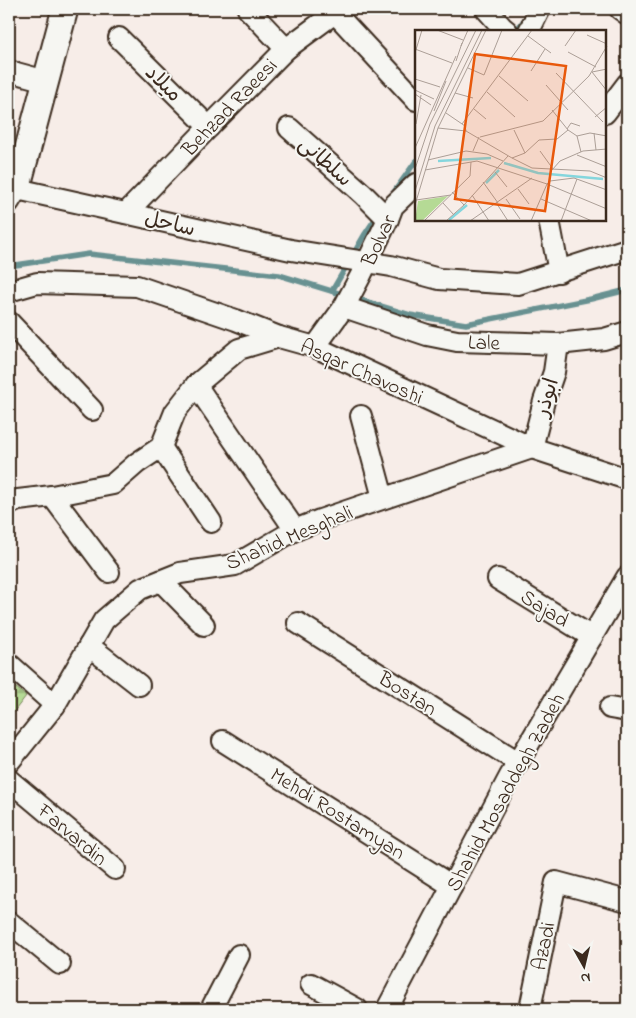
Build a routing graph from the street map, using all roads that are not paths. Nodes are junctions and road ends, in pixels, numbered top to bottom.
1 (65, 9) edge
2 (248, 9) edge
3 (486, 9) edge
4 (540, 9) edge
5 (620, 9) edge
6 (337, 11) edge
7 (627, 14) edge
8 (505, 29) edge
9 (530, 30) edge
10 (119, 38) dead end
11 (286, 49) junction
12 (9, 71) edge
13 (46, 81) junction
14 (627, 84) edge
15 (415, 99) edge
16 (606, 112) edge
17 (209, 127) junction
18 (288, 128) dead end
19 (415, 185) edge
20 (11, 193) edge
21 (126, 214) junction
22 (388, 219) junction
23 (549, 221) edge
24 (627, 249) edge
25 (362, 266) junction
26 (559, 272) junction
27 (9, 290) edge
28 (344, 307) junction
29 (9, 322) edge
30 (627, 332) edge
31 (279, 337) junction
32 (558, 344) junction
33 (315, 347) junction
34 (196, 384) junction
35 (92, 410) dead end
36 (361, 416) dead end
37 (161, 447) junction
38 (532, 448) junction
39 (627, 479) edge
40 (52, 496) junction
41 (383, 498) junction
42 (9, 504) edge
43 (210, 522) dead end
44 (295, 530) junction
45 (109, 572) dead end
46 (627, 577) edge
47 (498, 579) dead end
48 (161, 581) junction
49 (298, 623) dead end
50 (204, 625) dead end
51 (592, 637) junction
52 (89, 646) junction
53 (9, 664) edge
54 (138, 686) dead end
55 (55, 705) junction
56 (223, 741) dead end
57 (9, 762) edge
58 (518, 762) junction
59 (9, 780) edge
60 (115, 869) dead end
61 (452, 886) junction
62 (627, 901) edge
63 (9, 922) edge
64 (239, 955) dead end
65 (60, 964) dead end
66 (311, 984) dead end
67 (211, 1009) edge
68 (357, 1009) edge
69 (387, 1009) edge
70 (530, 1009) edge

1 - 13 street
2 - 11 street
3 - 8 street
4 - 9 street
5 - 7 street
6 - 11 street, Behzad Raeesi
6 - 15 street
10 - 17 street, میلاد
11 - 17 street, Behzad Raeesi
12 - 13 street
13 - 20 street
14 - 16 street
17 - 21 street, Behzad Raeesi
18 - 22 street, سلطانی
19 - 22 street, Bolvar
20 - 21 street, ساحل
21 - 25 street, ساحل
22 - 25 street, Bolvar
23 - 26 street
24 - 26 street
25 - 26 street
25 - 28 street, Bolvar
27 - 31 street
28 - 32 street, Lale
28 - 33 street, Bolvar
29 - 35 street
30 - 32 street, Lale
31 - 33 street, Asqar Chavoshi
31 - 34 street, Asqar Chavoshi
32 - 38 street, ابوذر
33 - 38 street, Asqar Chavoshi
34 - 37 street, Asqar Chavoshi
34 - 44 street
36 - 41 street
37 - 40 street
37 - 43 street
38 - 39 street, Asqar Chavoshi
38 - 41 street, Shahid Mesghali
40 - 42 street
40 - 45 street
41 - 44 street, Shahid Mesghali
44 - 48 street, Shahid Mesghali
46 - 51 street, Shahid Mosaddegh Zadeh
47 - 51 street, Sajad
48 - 50 street
48 - 52 street, Shahid Mesghali
49 - 58 street, Bostan
51 - 58 street, Shahid Mosaddegh Zadeh
52 - 54 street
52 - 55 street, Shahid Mesghali
53 - 55 street
55 - 57 street, Shahid Mesghali
56 - 61 street, Mehdi Rostamyan
58 - 61 street, Shahid Mosaddegh Zadeh
59 - 60 street, Farvardin
61 - 69 street, Shahid Mosaddegh Zadeh
62 - 70 street, Azadi
63 - 65 street
64 - 67 street
66 - 68 street

